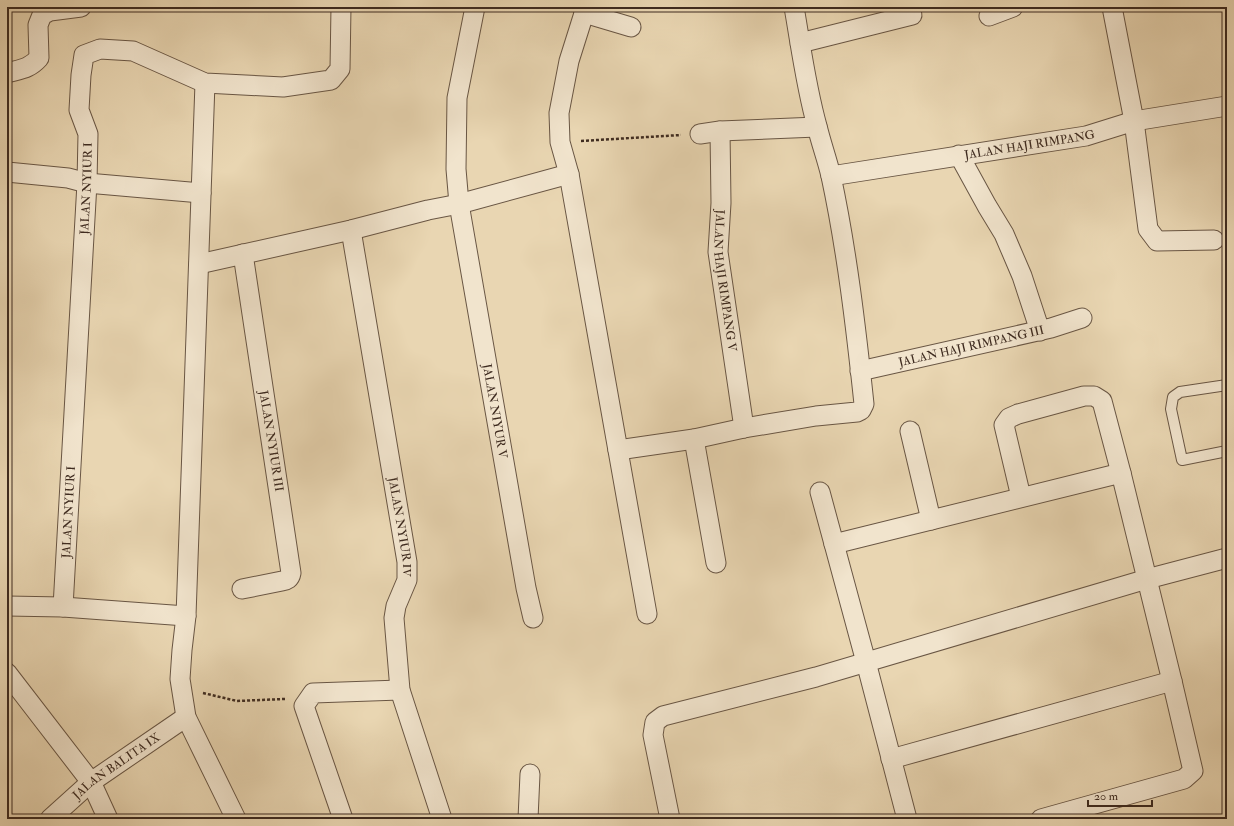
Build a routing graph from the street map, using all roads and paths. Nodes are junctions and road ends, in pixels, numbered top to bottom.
1 (82, 7) edge
2 (341, 7) edge
3 (475, 7) edge
4 (794, 7) edge
5 (1013, 7) edge
6 (1112, 7) edge
7 (585, 10) edge
8 (912, 15) dead end
9 (989, 16) dead end
10 (631, 27) dead end
11 (800, 43) junction
12 (7, 73) edge
13 (205, 83) junction
14 (1227, 106) edge
15 (1134, 121) junction
16 (817, 127) junction
17 (720, 130) junction
18 (700, 134) joint
19 (560, 142) junction
20 (959, 155) junction
21 (7, 172) edge
22 (569, 174) junction
23 (831, 176) junction
24 (87, 183) junction
25 (201, 193) junction
26 (459, 204) junction
27 (351, 230) junction
28 (1214, 240) dead end
29 (243, 254) junction
30 (198, 264) junction
31 (1082, 318) dead end
32 (1040, 331) junction
33 (860, 371) junction
34 (1227, 385) edge
35 (744, 428) junction
36 (910, 431) dead end
37 (694, 439) junction
38 (618, 450) junction
39 (1227, 451) edge
40 (1121, 473) junction
41 (820, 492) dead end
42 (1022, 497) junction
43 (931, 520) junction
44 (834, 544) junction
45 (1227, 558) edge
46 (716, 563) dead end
47 (1147, 579) junction
48 (242, 589) dead end
49 (7, 606) edge
50 (64, 607) junction
51 (647, 614) dead end
52 (186, 616) junction
53 (533, 618) dead end
54 (866, 662) junction
55 (7, 673) edge
56 (1172, 681) junction
57 (400, 690) junction
58 (313, 693) junction
59 (184, 708) junction
60 (891, 759) junction
61 (530, 774) dead end
62 (91, 782) junction
63 (50, 819) edge
64 (108, 819) edge
65 (236, 819) edge
66 (343, 819) edge
67 (442, 819) edge
68 (528, 819) edge
69 (670, 819) edge
70 (907, 819) edge
71 (1041, 819) edge

1 - 12 street
2 - 13 street, JALAN NYIUR I
3 - 26 street, JALAN NIYUR V
4 - 11 street
5 - 9 street
6 - 15 street
7 - 10 street
7 - 19 street
8 - 11 street
11 - 16 street
13 - 24 street, JALAN NYIUR I
13 - 25 street
14 - 15 street, JALAN HAJI RIMPANG
15 - 20 street, JALAN HAJI RIMPANG
15 - 28 street
16 - 17 street
16 - 23 street
17 - 18 street
17 - 35 street, JALAN HAJI RIMPANG V
18 - 19 path
19 - 22 street
20 - 23 street, JALAN HAJI RIMPANG
20 - 32 street
21 - 24 street
22 - 26 street
22 - 38 street
23 - 33 street
24 - 25 street
24 - 50 street, JALAN NYIUR I
25 - 30 street
26 - 27 street
26 - 53 street, JALAN NIYUR V
27 - 29 street
27 - 57 street, JALAN NYIUR IV
29 - 30 street
29 - 48 street, JALAN NYIUR III
30 - 52 street
31 - 32 street, JALAN HAJI RIMPANG III
32 - 33 street, JALAN HAJI RIMPANG III
33 - 35 street
34 - 39 lane
35 - 37 street
36 - 43 street
37 - 38 street
37 - 46 street
38 - 51 street
40 - 42 street
40 - 42 street
40 - 47 street
41 - 44 street
42 - 43 street
43 - 44 street
44 - 54 street
45 - 47 street
47 - 54 street
47 - 56 street
49 - 50 street
50 - 52 street
52 - 59 street
54 - 60 street
54 - 69 street
55 - 62 street
56 - 60 street
56 - 71 street
57 - 58 street
57 - 67 street, JALAN NYIUR IV
58 - 59 path
58 - 66 street
59 - 62 street, JALAN BALITA IX
59 - 65 street
60 - 70 street
61 - 68 street
62 - 63 street, JALAN BALITA IX
62 - 64 street

